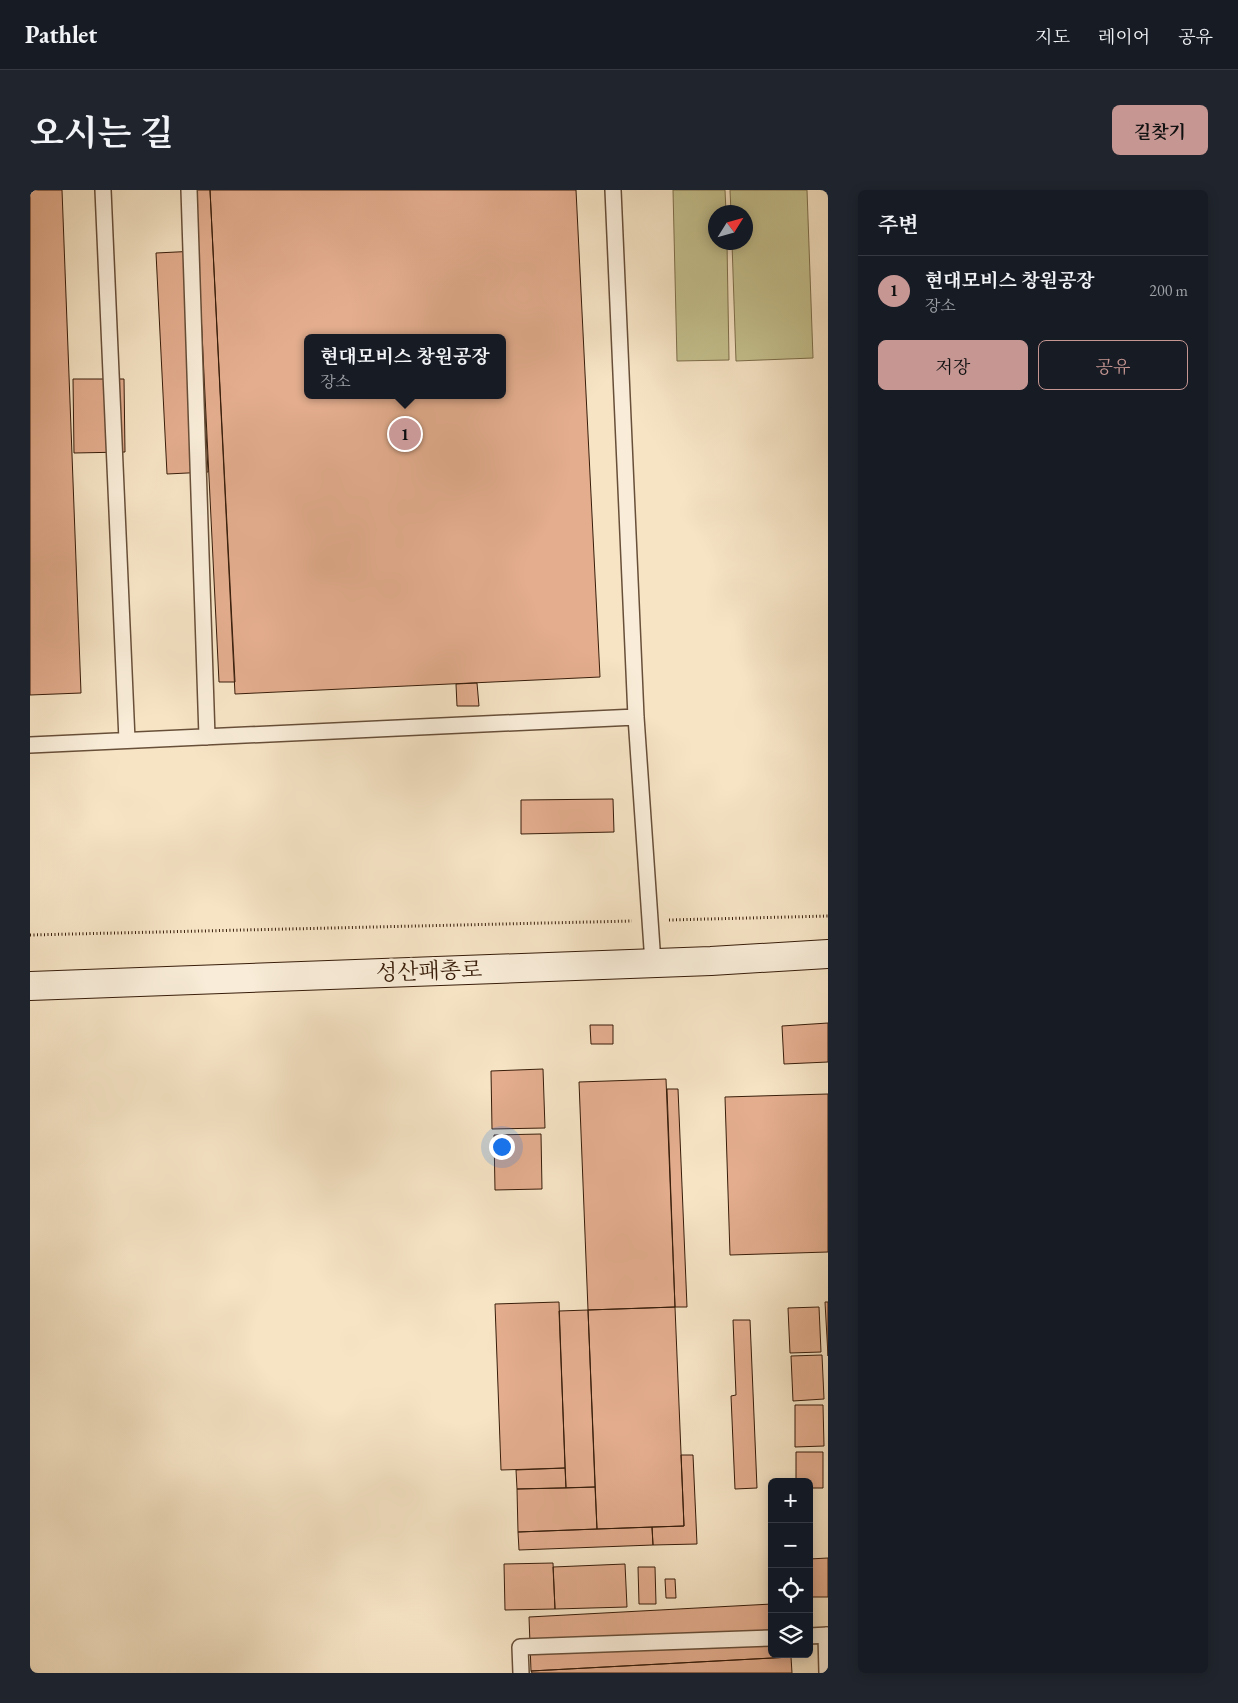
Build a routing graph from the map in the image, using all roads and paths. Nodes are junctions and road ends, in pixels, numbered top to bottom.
1 (102, 190) edge
2 (189, 190) edge
3 (613, 190) edge
4 (636, 717) junction
5 (207, 737) junction
6 (127, 740) junction
7 (30, 745) edge
8 (828, 916) edge
9 (650, 920) junction
10 (30, 935) edge
11 (828, 954) edge
12 (652, 963) junction
13 (30, 986) edge
14 (827, 1635) edge
15 (813, 1636) edge
16 (768, 1638) edge
17 (521, 1673) edge
18 (827, 1673) edge

1 - 6 lane
2 - 5 lane
3 - 4 lane
4 - 5 lane
4 - 9 lane
5 - 6 lane
6 - 7 lane
8 - 9 path
9 - 10 path
9 - 12 lane
11 - 12 main road, 성산패총로
12 - 13 main road, 성산패총로
14 - 15 lane
14 - 18 lane
16 - 17 lane

